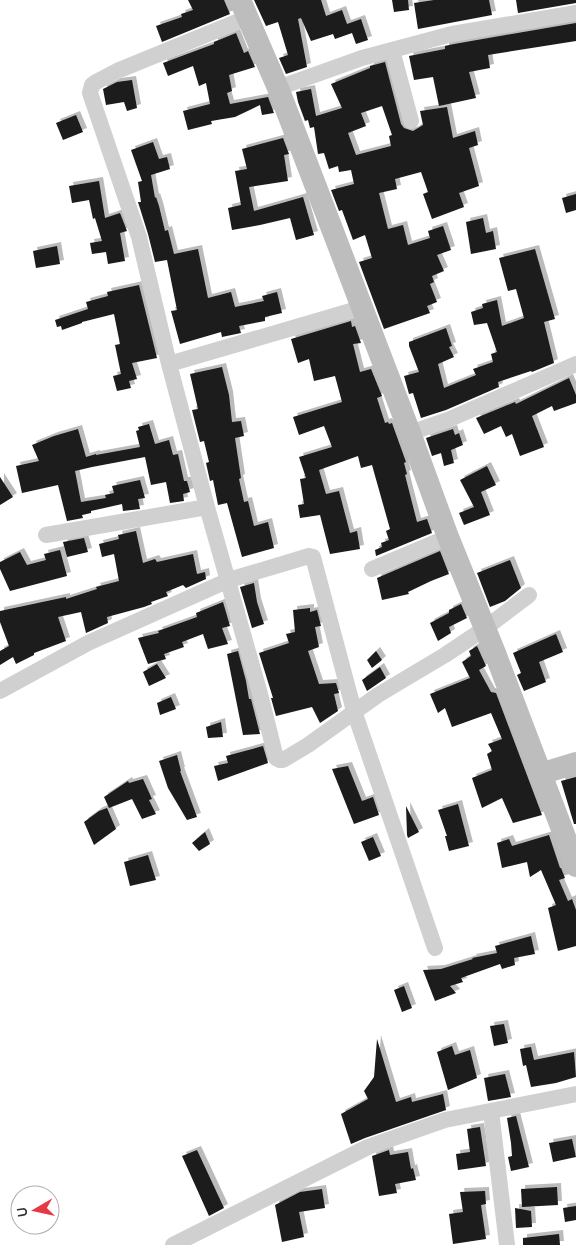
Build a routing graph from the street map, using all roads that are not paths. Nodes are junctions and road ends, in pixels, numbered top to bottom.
1 (245, 9) edge
2 (576, 13) edge
3 (392, 50) junction
4 (278, 88) junction
5 (411, 121) dead end
6 (361, 308) junction
7 (169, 364) junction
8 (576, 364) edge
9 (410, 433) junction
10 (207, 507) junction
11 (46, 535) dead end
12 (448, 538) junction
13 (372, 569) dead end
14 (229, 580) junction
15 (529, 595) dead end
16 (484, 629) junction
17 (0, 690) edge
18 (354, 711) junction
19 (576, 763) edge
20 (540, 774) junction
21 (576, 866) edge
22 (435, 948) dead end
23 (576, 1094) edge
24 (491, 1112) junction
25 (174, 1245) edge
26 (507, 1245) edge

1 - 4 street
1 - 7 street
2 - 3 street
3 - 4 street
3 - 5 street
4 - 6 street
6 - 7 street
6 - 9 street
7 - 10 street
8 - 9 street
9 - 12 street
10 - 11 street
10 - 14 street
12 - 13 street
12 - 16 street
14 - 17 street
14 - 18 street
14 - 18 street
15 - 16 street
16 - 18 street
16 - 20 street
18 - 22 street
19 - 20 street
20 - 21 street
23 - 24 street
24 - 25 street
24 - 26 street

